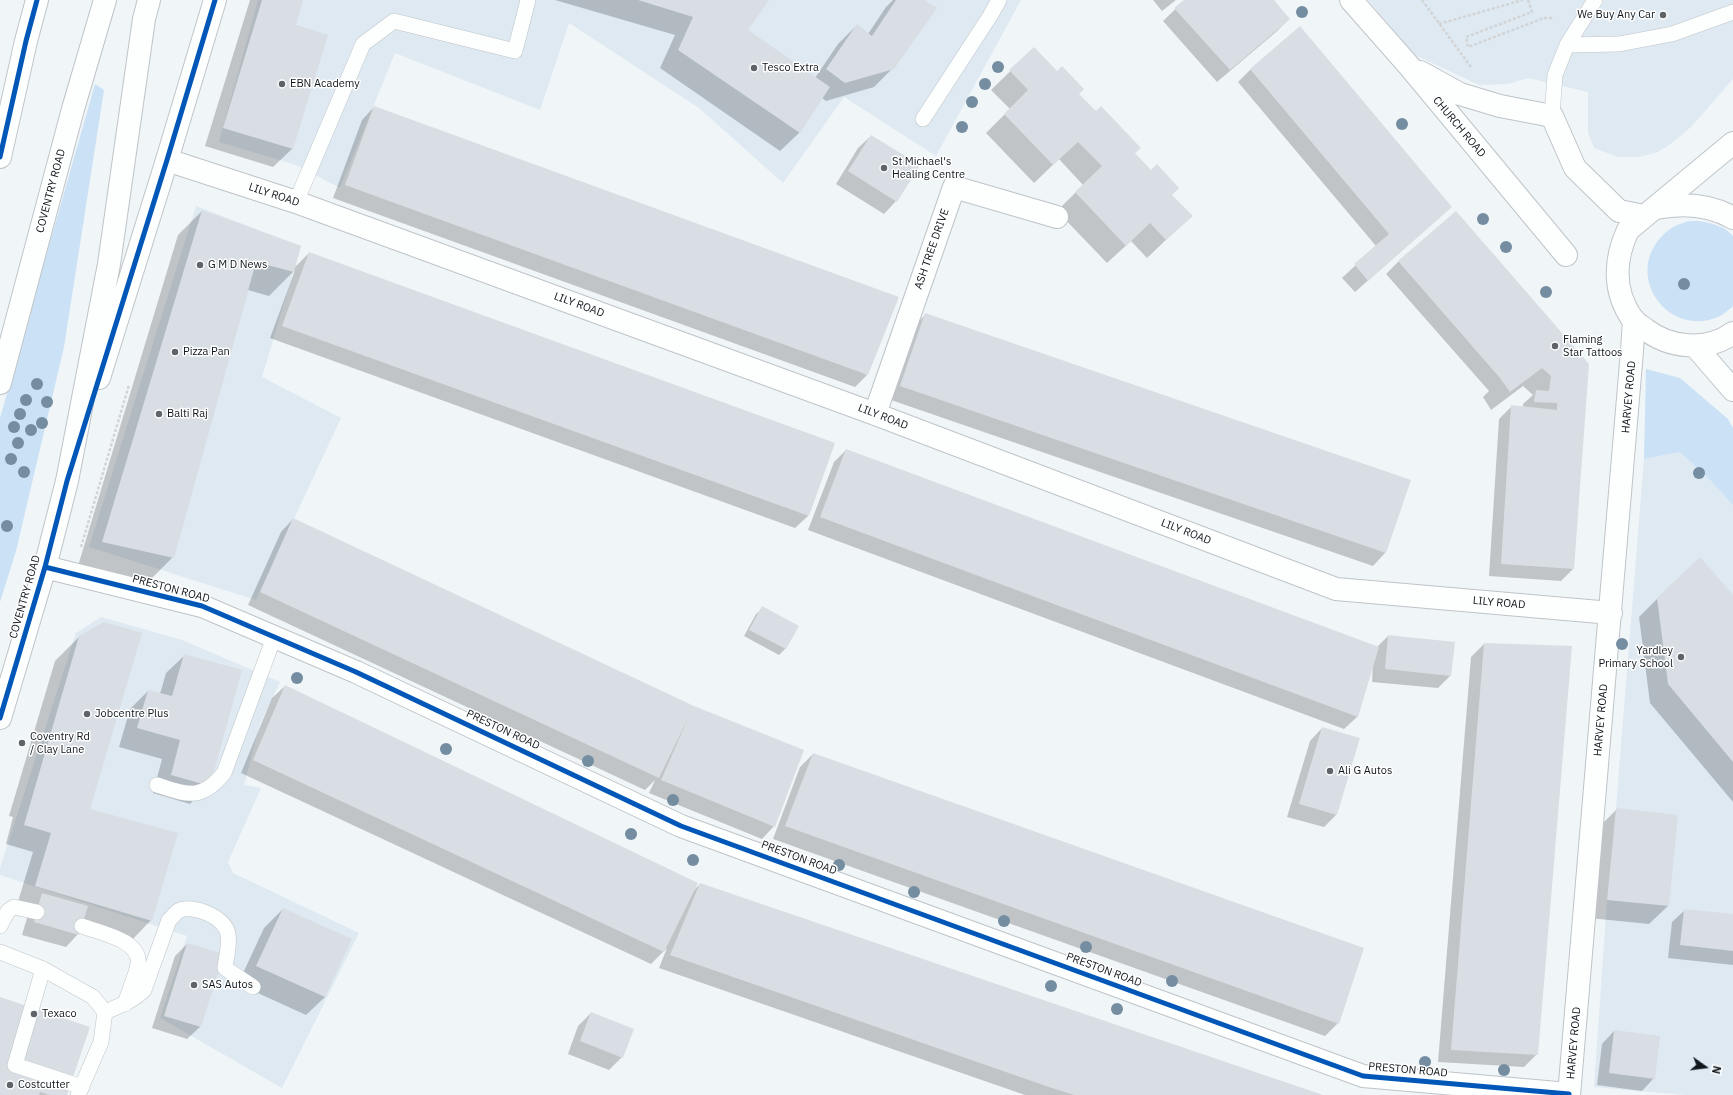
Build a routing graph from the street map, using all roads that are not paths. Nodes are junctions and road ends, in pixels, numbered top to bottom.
1 (37, 0) edge
2 (105, 0) edge
3 (149, 0) edge
4 (215, 0) edge
5 (528, 0) edge
6 (999, 0) edge
7 (1351, 0) edge
8 (1595, 0) edge
9 (1733, 12) edge
10 (1567, 45) junction
11 (1410, 67) junction
12 (1552, 116) junction
13 (923, 119) dead end
14 (1733, 143) edge
15 (0, 157) edge
16 (167, 160) junction
17 (296, 202) junction
18 (1650, 212) junction
19 (1057, 217) dead end
20 (1733, 218) edge
21 (1566, 255) dead end
22 (1634, 320) junction
23 (1733, 333) edge
24 (1695, 346) junction
25 (0, 383) edge
26 (1733, 390) edge
27 (875, 414) junction
28 (66, 480) junction
29 (45, 567) junction
30 (1610, 613) junction
31 (274, 637) junction
32 (0, 718) edge
33 (158, 785) dead end
34 (37, 912) dead end
35 (0, 926) edge
36 (82, 926) dead end
37 (0, 952) edge
38 (44, 969) junction
39 (253, 987) dead end
40 (125, 1004) junction
41 (105, 1012) junction
42 (80, 1091) edge
43 (1569, 1095) edge

1 - 15 main road
2 - 25 main road, COVENTRY ROAD
3 - 28 main road
4 - 16 main road
5 - 17 lane
6 - 13 lane
7 - 11 main road, CHURCH ROAD
8 - 10 lane
9 - 10 lane
10 - 12 lane
11 - 12 main road
11 - 21 main road, CHURCH ROAD
12 - 18 main road
14 - 18 main road
16 - 17 main road, LILY ROAD
16 - 28 main road
17 - 27 main road, LILY ROAD
18 - 20 main road
18 - 22 main road
19 - 27 main road, ASH TREE DRIVE
22 - 24 main road
22 - 30 main road, HARVEY ROAD
23 - 24 main road
24 - 26 main road
27 - 30 main road, LILY ROAD
28 - 29 main road, COVENTRY ROAD
29 - 31 main road, PRESTON ROAD
29 - 32 main road, COVENTRY ROAD
30 - 43 main road, HARVEY ROAD
31 - 33 lane
31 - 43 main road, PRESTON ROAD
34 - 35 lane
36 - 40 lane
37 - 38 lane
38 - 41 lane
38 - 42 lane
39 - 40 lane
40 - 41 lane
41 - 42 lane

